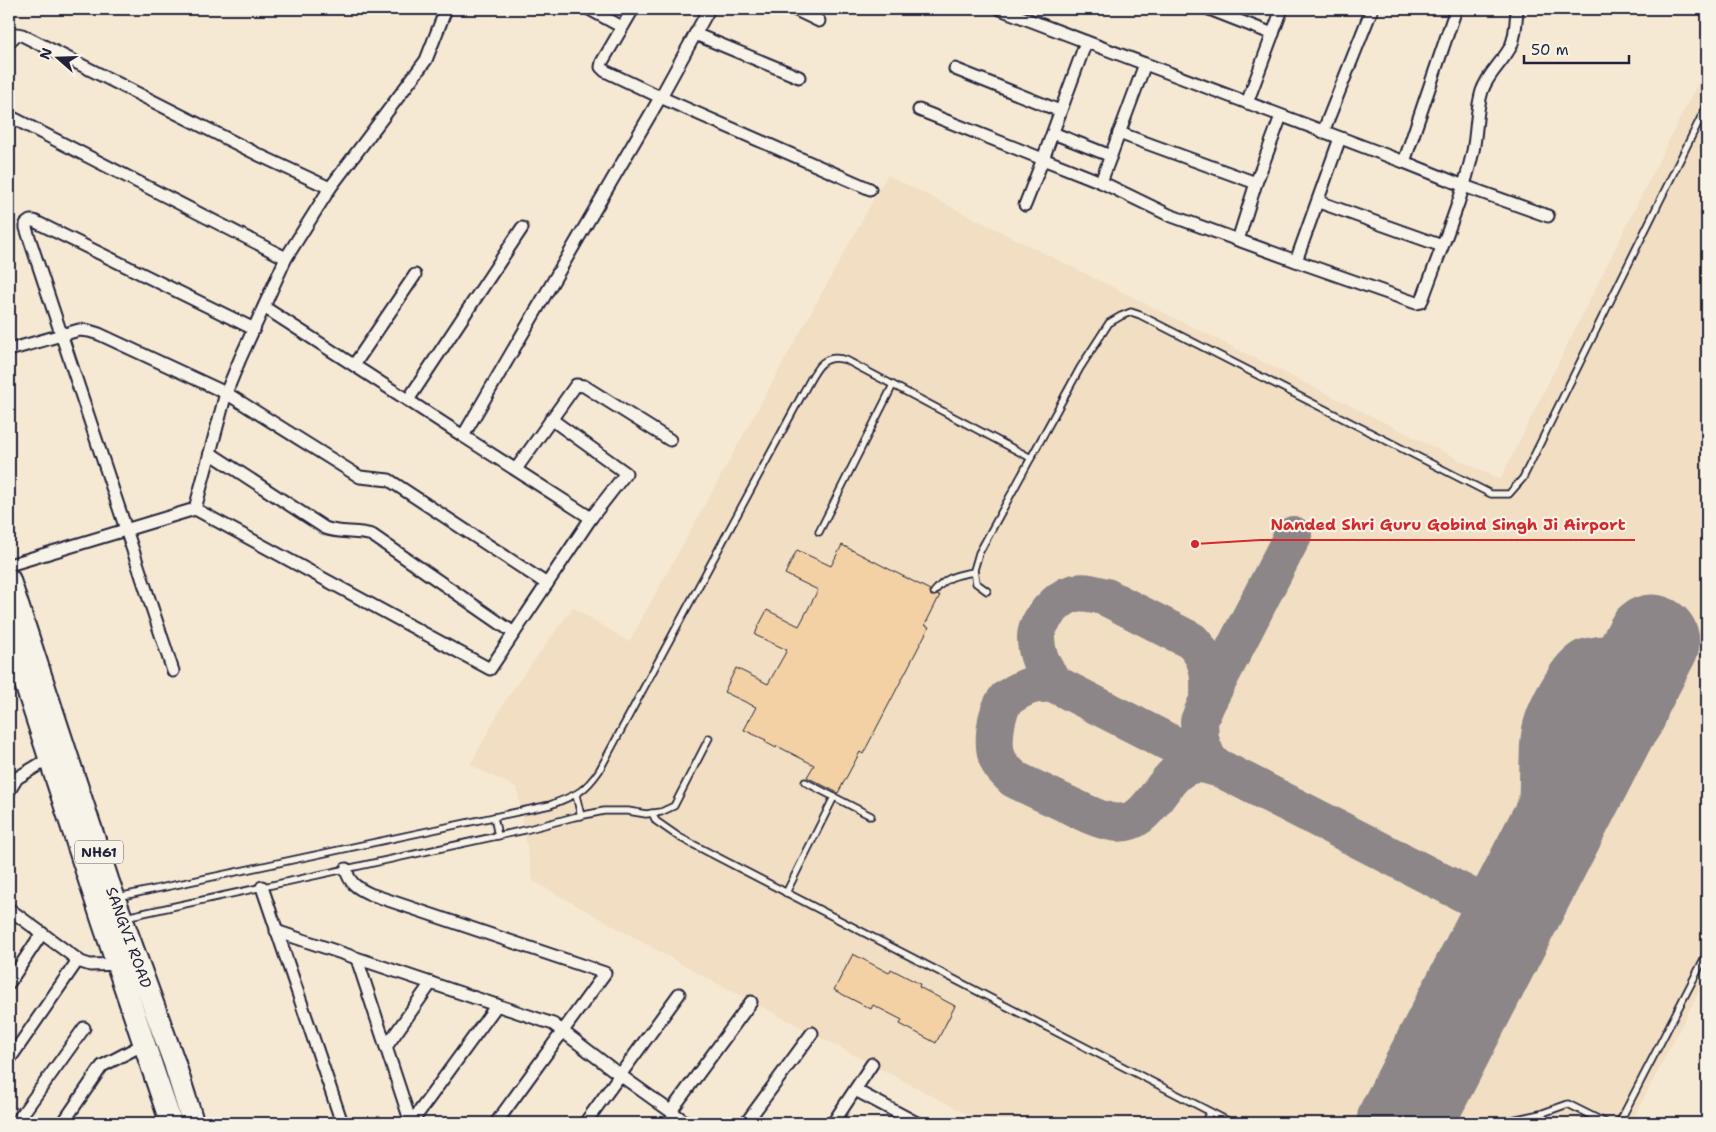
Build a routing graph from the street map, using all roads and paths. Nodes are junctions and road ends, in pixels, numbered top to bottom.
1 (446, 9) edge
2 (590, 9) edge
3 (633, 9) edge
4 (708, 9) edge
5 (794, 9) edge
6 (1000, 9) edge
7 (1209, 9) edge
8 (1282, 9) edge
9 (1372, 9) edge
10 (1456, 9) edge
11 (1517, 9) edge
12 (819, 21) dead end
13 (622, 27) junction
14 (695, 34) junction
15 (1273, 34) junction
16 (9, 42) edge
17 (1086, 42) junction
18 (1145, 64) junction
19 (954, 69) dead end
20 (799, 78) dead end
21 (660, 97) junction
22 (1247, 103) junction
23 (1707, 105) edge
24 (920, 110) dead end
25 (1060, 111) junction
26 (9, 116) edge
27 (1281, 116) junction
28 (1323, 132) junction
29 (1053, 133) junction
30 (1119, 133) junction
31 (1340, 138) junction
32 (1111, 156) junction
33 (1043, 159) junction
34 (1404, 162) junction
35 (1101, 182) junction
36 (1256, 183) junction
37 (1464, 186) junction
38 (330, 188) junction
39 (870, 189) dead end
40 (1319, 202) junction
41 (1024, 205) dead end
42 (1548, 216) dead end
43 (522, 228) dead end
44 (1238, 240) junction
45 (1442, 246) junction
46 (286, 258) junction
47 (1296, 261) junction
48 (415, 275) dead end
49 (264, 307) junction
50 (254, 329) junction
51 (61, 335) junction
52 (9, 350) edge
53 (354, 365) junction
54 (893, 385) junction
55 (226, 393) junction
56 (408, 400) junction
57 (551, 419) junction
58 (463, 436) junction
59 (670, 440) dead end
60 (210, 453) junction
61 (1031, 458) junction
62 (516, 470) junction
63 (195, 509) junction
64 (591, 518) junction
65 (126, 530) junction
66 (819, 532) dead end
67 (9, 565) edge
68 (974, 572) junction
69 (9, 579) edge
70 (547, 584) junction
71 (987, 591) dead end
72 (934, 592) dead end
73 (9, 632) edge
74 (514, 633) junction
75 (13, 663) edge
76 (173, 671) dead end
77 (709, 738) dead end
78 (50, 758) junction
79 (804, 782) dead end
80 (9, 791) edge
81 (576, 795) junction
82 (834, 797) junction
83 (652, 813) junction
84 (581, 816) junction
85 (871, 816) dead end
86 (494, 817) junction
87 (498, 836) junction
88 (346, 869) junction
89 (262, 887) junction
90 (786, 892) junction
91 (105, 899) junction
92 (10, 913) edge
93 (112, 920) junction
94 (276, 931) junction
95 (42, 933) junction
96 (1707, 953) edge
97 (357, 959) junction
98 (78, 960) junction
99 (127, 962) junction
100 (9, 983) edge
101 (431, 983) junction
102 (679, 994) dead end
103 (751, 1002) dead end
104 (497, 1004) junction
105 (84, 1028) dead end
106 (563, 1031) junction
107 (812, 1034) dead end
108 (144, 1044) junction
109 (386, 1047) junction
110 (9, 1060) edge
111 (872, 1064) dead end
112 (620, 1075) junction
113 (854, 1090) junction
114 (671, 1112) junction
115 (1210, 1112) junction
116 (16, 1123) edge
117 (63, 1123) edge
118 (171, 1123) edge
119 (193, 1123) edge
120 (342, 1123) edge
121 (411, 1123) edge
122 (496, 1123) edge
123 (585, 1123) edge
124 (687, 1123) edge
125 (746, 1123) edge
126 (833, 1123) edge
127 (917, 1123) edge
128 (1204, 1123) edge
129 (1232, 1123) edge
130 (1498, 1123) edge
131 (1606, 1123) edge
132 (1619, 1123) edge

1 - 38 street
2 - 13 street
3 - 13 street
4 - 14 street
5 - 12 street
6 - 17 street
7 - 15 street
8 - 15 street
9 - 28 street
10 - 34 street
11 - 37 street
13 - 21 street
14 - 20 street
14 - 21 street
15 - 22 street
16 - 38 street
17 - 18 street
17 - 25 street
18 - 22 street
18 - 30 street
19 - 25 street
21 - 39 street
21 - 58 street
22 - 27 street
23 - 61 lane
24 - 33 street
25 - 29 street
26 - 46 street
27 - 28 street
27 - 36 street
28 - 31 street
29 - 32 street
29 - 33 street
30 - 32 street
30 - 36 street
31 - 34 street
31 - 40 street
32 - 35 street
33 - 35 street
33 - 41 street
34 - 37 street
35 - 44 street
36 - 44 street
37 - 42 street
37 - 45 street
38 - 46 street
40 - 45 street
40 - 47 street
43 - 56 street
44 - 47 street
45 - 47 street
46 - 49 street
48 - 53 street
49 - 50 street
49 - 53 street
50 - 51 street
50 - 55 street
51 - 52 street
51 - 55 street
51 - 65 street
53 - 56 street
54 - 61 lane
54 - 66 lane
54 - 81 lane
55 - 60 street
55 - 70 street
56 - 58 street
57 - 59 street
57 - 62 street
57 - 64 street
58 - 62 street
60 - 63 street
60 - 74 street
61 - 68 lane
62 - 64 street
63 - 65 street
63 - 74 street
64 - 70 street
65 - 67 street
65 - 76 street
68 - 71 lane
68 - 72 lane
69 - 91 highway, SANGVI ROAD / NH61
70 - 74 street
73 - 75 highway, SANGVI ROAD / NH61
75 - 78 highway, SANGVI ROAD / NH61
77 - 83 lane
78 - 80 street
78 - 91 highway, SANGVI ROAD / NH61
79 - 82 lane
81 - 84 lane
81 - 86 lane
82 - 85 lane
82 - 90 lane
83 - 84 lane
83 - 90 lane
84 - 87 lane
86 - 87 lane
86 - 91 lane
87 - 88 lane
88 - 89 lane
88 - 106 street
89 - 93 lane
89 - 94 street
90 - 115 lane
91 - 93 highway, SANGVI ROAD / NH61
92 - 95 street
93 - 99 highway, SANGVI ROAD / NH61
94 - 97 street
94 - 120 street
95 - 98 street
95 - 100 street
96 - 132 lane
97 - 101 street
97 - 109 street
98 - 99 street
98 - 110 street
99 - 108 highway, SANGVI ROAD / NH61
99 - 119 highway, SANGVI ROAD / NH61
101 - 104 street
101 - 109 street
102 - 112 street
103 - 114 street
104 - 106 street
104 - 121 street
105 - 116 street
106 - 112 street
106 - 122 street
107 - 125 street
108 - 117 street
108 - 118 highway, SANGVI ROAD / NH61
109 - 121 street
111 - 113 street
112 - 114 street
112 - 123 street
113 - 126 street
113 - 127 street
114 - 124 street
115 - 128 lane
115 - 129 lane
130 - 131 lane

